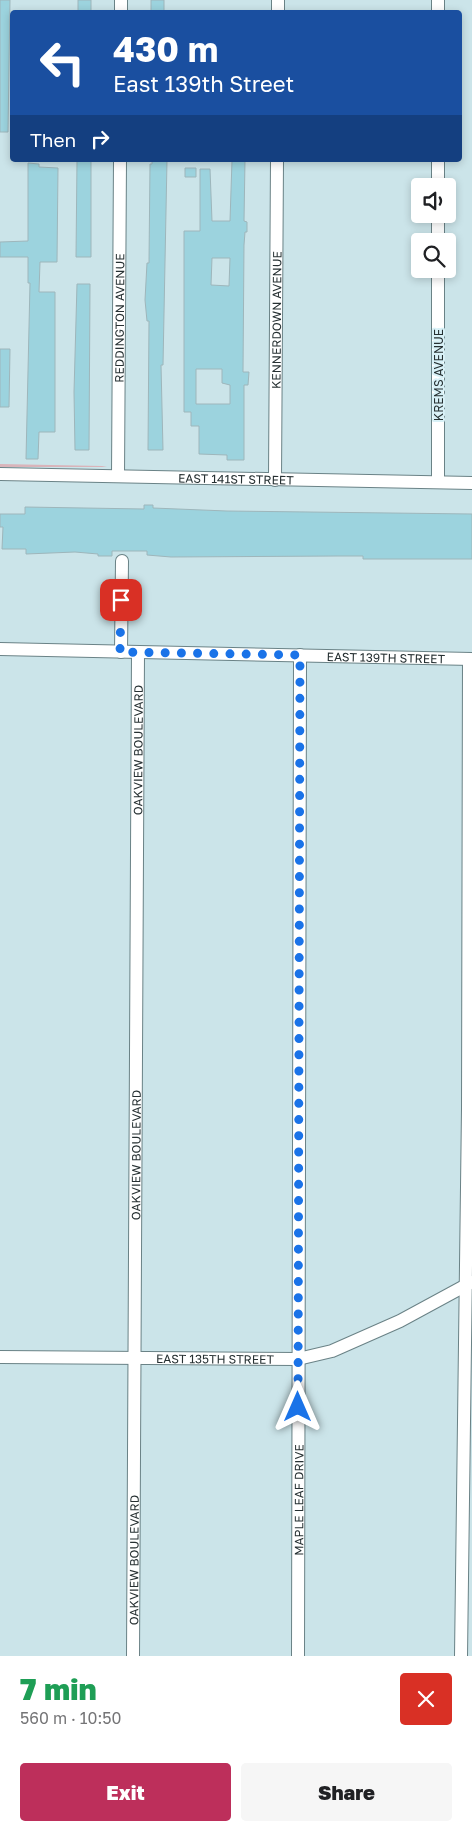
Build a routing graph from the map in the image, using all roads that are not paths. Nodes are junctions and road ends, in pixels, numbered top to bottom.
1 (120, 162) edge
2 (277, 162) edge
3 (438, 162) edge
4 (438, 178) edge
5 (438, 278) edge
6 (0, 474) edge
7 (118, 476) junction
8 (275, 480) junction
9 (438, 482) junction
10 (472, 483) edge
11 (122, 561) dead end
12 (0, 649) edge
13 (120, 652) junction
14 (138, 653) junction
15 (300, 655) junction
16 (471, 659) edge
17 (470, 1109) edge
18 (469, 1284) edge
19 (135, 1356) junction
20 (0, 1357) edge
21 (298, 1359) junction
22 (133, 1656) edge
23 (298, 1656) edge
24 (461, 1656) edge

1 - 7 street, REDDINGTON AVENUE
2 - 8 street, KENNERDOWN AVENUE
3 - 4 street
5 - 9 street, KREMS AVENUE
6 - 7 street, EAST 141ST STREET
7 - 8 street, EAST 141ST STREET
8 - 9 street, EAST 141ST STREET
9 - 10 street, EAST 141ST STREET
11 - 13 street
12 - 13 street, EAST 139TH STREET
13 - 14 street, EAST 139TH STREET
14 - 15 street, EAST 139TH STREET
14 - 19 street, OAKVIEW BOULEVARD
15 - 16 street, EAST 139TH STREET
15 - 21 street, MAPLE LEAF DRIVE
16 - 17 street
17 - 18 street
18 - 21 street, EAST 135TH STREET
18 - 24 street
19 - 20 street, EAST 135TH STREET
19 - 21 street, EAST 135TH STREET
19 - 22 street, OAKVIEW BOULEVARD
21 - 23 street, MAPLE LEAF DRIVE

